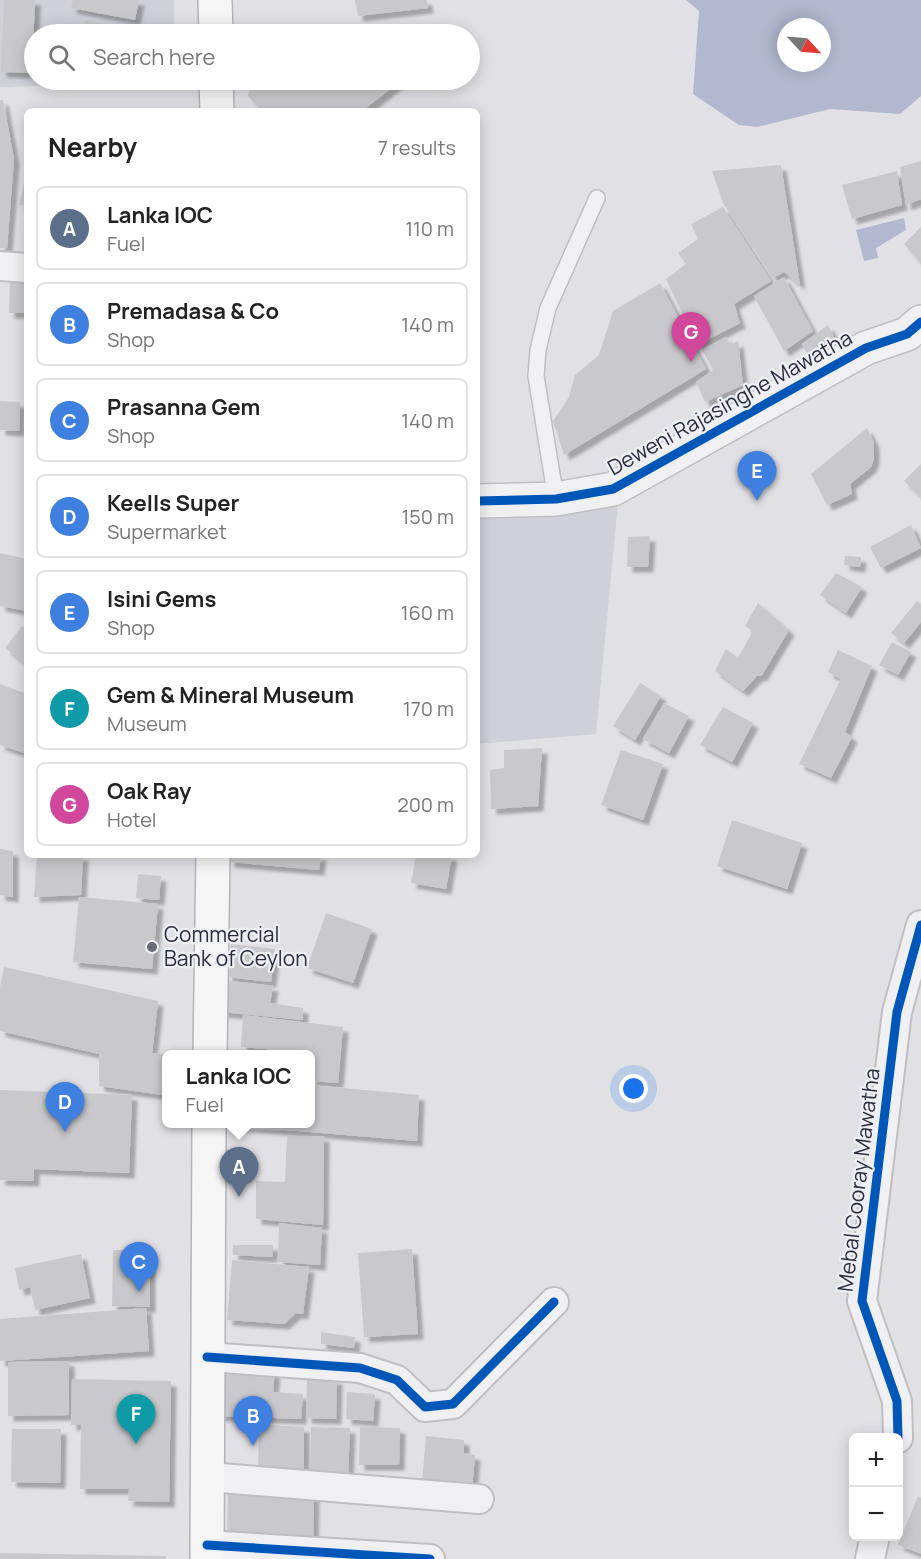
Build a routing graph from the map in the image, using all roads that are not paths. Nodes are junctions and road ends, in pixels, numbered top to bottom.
1 (215, 0) edge
2 (216, 24) edge
3 (216, 90) edge
4 (217, 108) edge
5 (597, 198) dead end
6 (0, 266) edge
7 (24, 268) edge
8 (921, 322) edge
9 (556, 499) junction
10 (480, 501) edge
11 (213, 858) edge
12 (921, 925) edge
13 (210, 1050) edge
14 (209, 1128) edge
15 (554, 1302) dead end
16 (207, 1357) junction
17 (898, 1433) edge
18 (208, 1477) junction
19 (479, 1499) dead end
20 (874, 1541) edge
21 (207, 1552) edge
22 (430, 1559) edge
23 (870, 1559) edge

1 - 2 highway
3 - 4 highway
5 - 9 lane
6 - 7 street
8 - 9 street, Deweni Rajasinghe Mawatha
9 - 10 street, Deweni Rajasinghe Mawatha
11 - 13 highway
12 - 17 street, Mebal Cooray Mawatha
14 - 16 highway
15 - 16 street
16 - 18 highway
18 - 19 street
18 - 21 highway
20 - 23 street
21 - 22 street

